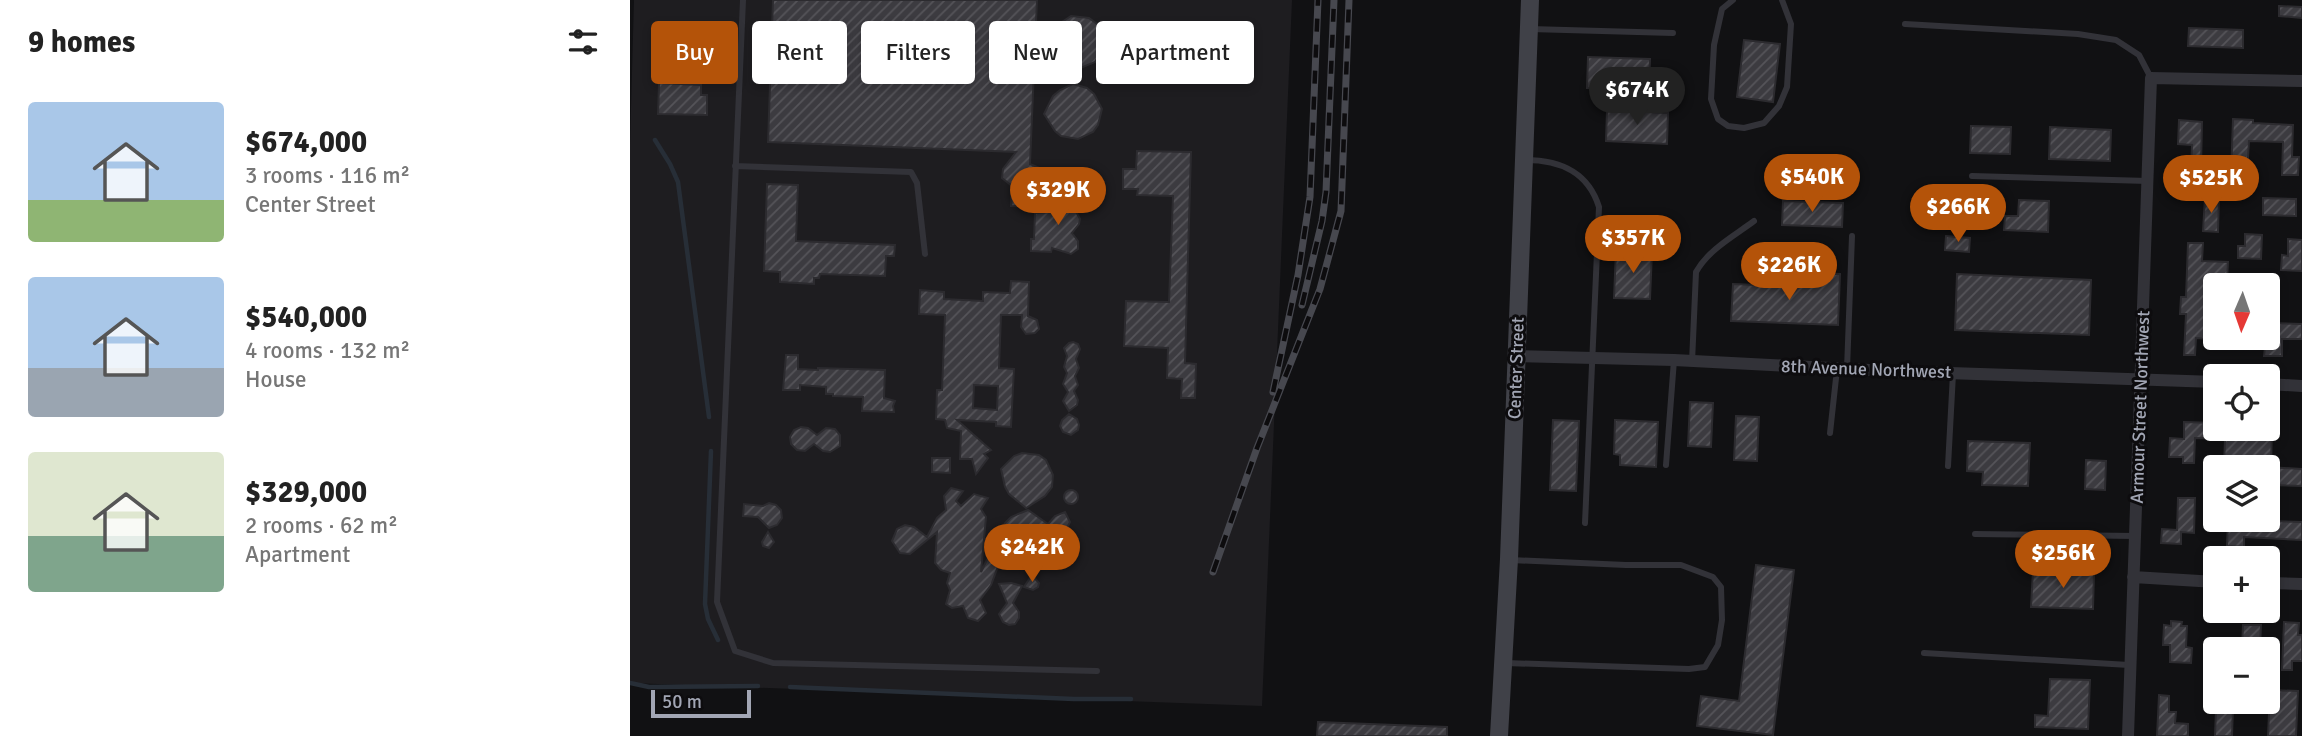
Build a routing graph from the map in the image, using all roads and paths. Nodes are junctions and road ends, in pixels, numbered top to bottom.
1 (743, 0) edge
2 (1530, 0) edge
3 (1733, 0) edge
4 (1782, 0) edge
5 (1905, 24) dead end
6 (1528, 29) junction
7 (1674, 33) dead end
8 (2151, 78) junction
9 (2302, 81) edge
10 (1523, 160) junction
11 (736, 166) junction
12 (1972, 176) dead end
13 (2148, 181) junction
14 (1754, 221) dead end
15 (1852, 236) dead end
16 (925, 254) dead end
17 (1516, 356) junction
18 (1592, 358) junction
19 (1674, 360) junction
20 (1692, 362) junction
21 (1842, 369) junction
22 (1953, 373) junction
23 (2141, 380) junction
24 (2203, 382) edge
25 (2280, 385) edge
26 (2302, 386) edge
27 (1830, 433) dead end
28 (1666, 465) dead end
29 (1948, 466) dead end
30 (1585, 523) dead end
31 (1975, 534) dead end
32 (2136, 536) junction
33 (1509, 559) junction
34 (2133, 577) junction
35 (2203, 581) edge
36 (2280, 583) edge
37 (2302, 584) edge
38 (1924, 653) dead end
39 (1505, 663) junction
40 (2129, 665) junction
41 (1097, 671) dead end
42 (1499, 736) edge
43 (2128, 736) edge

1 - 11 lane
2 - 6 main road, Center Street
3 - 4 lane
5 - 8 lane
6 - 7 lane
6 - 10 main road, Center Street
8 - 9 street
8 - 13 street, Armour Street Northwest
10 - 17 main road, Center Street
10 - 18 lane
11 - 16 lane
11 - 41 lane
12 - 13 lane
13 - 23 street, Armour Street Northwest
14 - 20 lane
15 - 21 lane
17 - 18 street, 8th Avenue Northwest
17 - 33 main road, Center Street
18 - 19 street, 8th Avenue Northwest
18 - 30 lane
19 - 20 street, 8th Avenue Northwest
19 - 28 lane
20 - 21 street, 8th Avenue Northwest
21 - 22 street, 8th Avenue Northwest
21 - 27 lane
22 - 23 street, 8th Avenue Northwest
22 - 29 lane
23 - 24 street, 8th Avenue Northwest
23 - 32 street, Armour Street Northwest
25 - 26 street
31 - 32 lane
32 - 34 street, Armour Street Northwest
33 - 39 main road, Center Street
33 - 39 lane
34 - 35 street
34 - 40 street, Armour Street Northwest
36 - 37 street
38 - 40 lane
39 - 42 main road, Center Street
40 - 43 street, Armour Street Northwest

